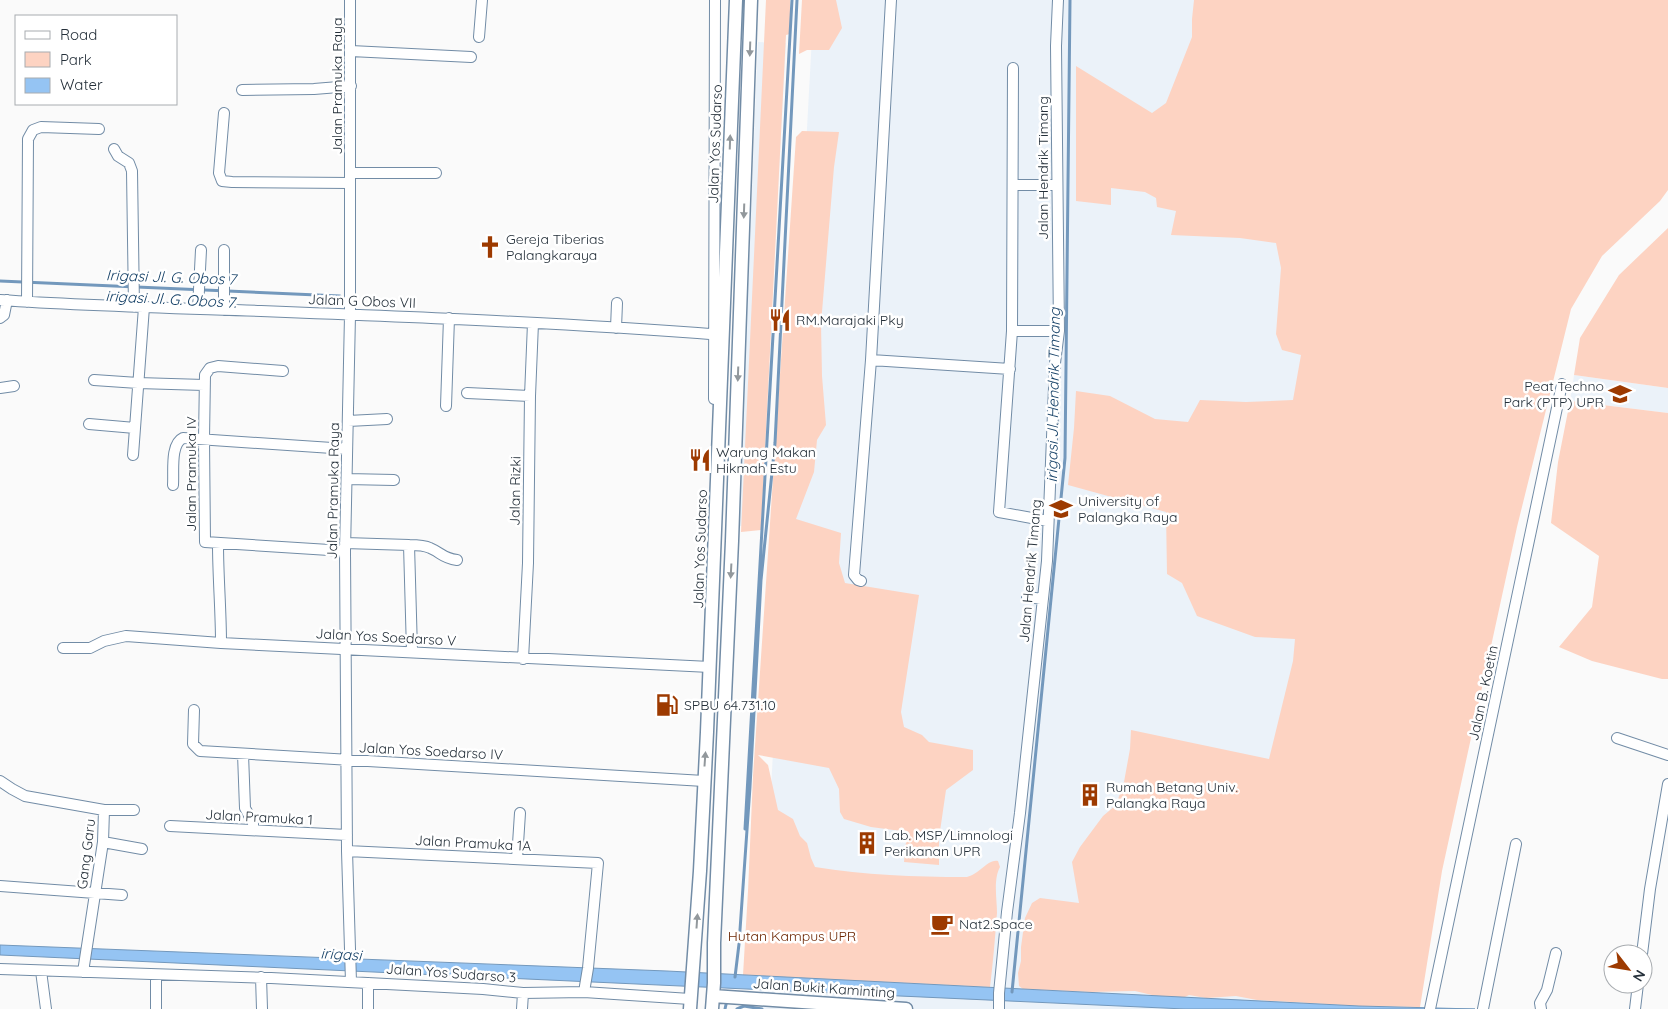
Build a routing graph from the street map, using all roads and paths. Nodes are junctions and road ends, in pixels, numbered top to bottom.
1 (350, 0) edge
2 (482, 0) edge
3 (715, 0) edge
4 (736, 0) edge
5 (751, 0) edge
6 (891, 0) edge
7 (1058, 0) edge
8 (479, 37) dead end
9 (351, 51) junction
10 (471, 57) dead end
11 (1013, 68) dead end
12 (351, 86) junction
13 (242, 90) dead end
14 (224, 113) dead end
15 (731, 121) junction
16 (747, 121) junction
17 (99, 128) dead end
18 (114, 149) dead end
19 (436, 173) dead end
20 (350, 178) junction
21 (1013, 185) junction
22 (1057, 185) junction
23 (201, 250) dead end
24 (224, 250) dead end
25 (4, 300) edge
26 (27, 302) junction
27 (617, 303) dead end
28 (139, 307) junction
29 (198, 309) junction
30 (224, 310) junction
31 (350, 315) junction
32 (0, 318) edge
33 (449, 318) junction
34 (533, 323) junction
35 (616, 328) junction
36 (1012, 331) junction
37 (1059, 331) junction
38 (722, 335) junction
39 (871, 360) junction
40 (1010, 369) junction
41 (283, 371) dead end
42 (94, 380) dead end
43 (138, 383) junction
44 (1562, 384) dead end
45 (204, 385) junction
46 (14, 386) dead end
47 (0, 388) edge
48 (467, 393) dead end
49 (530, 396) junction
50 (446, 406) dead end
51 (387, 419) dead end
52 (348, 421) junction
53 (89, 424) dead end
54 (135, 428) junction
55 (204, 439) junction
56 (348, 450) junction
57 (133, 455) dead end
58 (347, 479) junction
59 (394, 480) dead end
60 (173, 485) dead end
61 (1048, 521) junction
62 (715, 540) junction
63 (732, 541) junction
64 (218, 544) junction
65 (409, 545) junction
66 (345, 547) junction
67 (457, 560) dead end
68 (714, 576) junction
69 (861, 581) dead end
70 (1027, 597) dead end
71 (1043, 599) junction
72 (221, 643) junction
73 (63, 648) dead end
74 (346, 649) junction
75 (412, 652) junction
76 (523, 658) junction
77 (710, 667) junction
78 (194, 710) dead end
79 (1617, 738) dead end
80 (243, 754) junction
81 (1668, 756) edge
82 (347, 760) junction
83 (0, 780) edge
84 (704, 781) junction
85 (1668, 784) edge
86 (104, 810) junction
87 (134, 810) dead end
88 (520, 813) dead end
89 (170, 826) dead end
90 (253, 830) junction
91 (347, 835) junction
92 (701, 837) junction
93 (719, 838) junction
94 (103, 842) junction
95 (1516, 844) dead end
96 (142, 849) dead end
97 (347, 851) junction
98 (517, 859) junction
99 (0, 886) edge
100 (95, 894) junction
101 (122, 896) dead end
102 (1643, 944) edge
103 (1556, 953) dead end
104 (84, 967) junction
105 (0, 969) edge
106 (41, 971) junction
107 (156, 974) junction
108 (266, 977) junction
109 (351, 980) junction
110 (368, 983) junction
111 (584, 987) junction
112 (523, 993) junction
113 (1637, 994) edge
114 (691, 999) edge
115 (715, 999) edge
116 (772, 1005) edge
117 (999, 1007) edge
118 (1431, 1008) edge
119 (46, 1009) edge
120 (156, 1009) edge
121 (262, 1009) edge
122 (368, 1009) edge
123 (522, 1009) edge
124 (906, 1009) edge
125 (1483, 1009) edge
126 (1541, 1009) edge
127 (1635, 1009) edge

1 - 9 street, Jalan Pramuka Raya
2 - 8 street
3 - 68 street
4 - 15 main road, Jalan Yos Sudarso
5 -> 16 main road
6 - 39 street
7 - 22 street, Jalan Hendrik Timang
9 - 10 street
9 - 12 street, Jalan Pramuka Raya
11 - 21 street
12 - 13 street
12 - 20 street, Jalan Pramuka Raya
14 - 20 street
15 - 16 main road
38 -> 15 main road, Jalan Yos Sudarso
16 -> 63 main road
17 - 26 street
18 - 28 street
19 - 20 street
20 - 31 street, Jalan Pramuka Raya
21 - 22 street
21 - 36 street
22 - 37 street, Jalan Hendrik Timang
23 - 29 street
24 - 30 street
25 - 26 street, Jalan G Obos VII
25 - 32 street
26 - 28 street, Jalan G Obos VII
27 - 35 street
28 - 29 street, Jalan G Obos VII
28 - 43 street
29 - 30 street, Jalan G Obos VII
30 - 31 street, Jalan G Obos VII
31 - 33 street, Jalan G Obos VII
31 - 52 street, Jalan Pramuka Raya
33 - 34 street, Jalan G Obos VII
33 - 50 street
34 - 35 street, Jalan G Obos VII
34 - 49 street, Jalan Rizki
35 - 38 street, Jalan G Obos VII
36 - 37 street
36 - 40 street
37 - 61 street, Jalan Hendrik Timang
38 - 62 main road, Jalan Yos Sudarso
39 - 40 street
39 - 69 street
40 - 61 street
41 - 45 street
42 - 43 street
43 - 45 street
43 - 54 street
44 - 118 street, Jalan B. Koetin
45 - 55 street, Jalan Pramuka IV
46 - 47 street
48 - 49 street
49 - 76 street, Jalan Rizki
51 - 52 street
52 - 56 street, Jalan Pramuka Raya
53 - 54 street
54 - 57 street
55 - 56 street
55 - 60 street
55 - 64 street, Jalan Pramuka IV
56 - 58 street, Jalan Pramuka Raya
58 - 59 street
58 - 66 street, Jalan Pramuka Raya
61 - 71 street, Jalan Hendrik Timang
62 - 63 main road
62 - 68 main road, Jalan Yos Sudarso
63 -> 93 main road
64 - 66 street
64 - 72 street
65 - 66 street
65 - 67 street
65 - 75 street
66 - 74 street, Jalan Pramuka Raya
68 - 77 main road, Jalan Yos Sudarso
70 - 71 street
71 - 117 street, Jalan Hendrik Timang
72 - 73 street, Jalan Yos Soedarso V
72 - 74 street, Jalan Yos Soedarso V
74 - 75 street, Jalan Yos Soedarso V
74 - 82 street, Jalan Pramuka Raya
75 - 76 street, Jalan Yos Soedarso V
76 - 77 street, Jalan Yos Soedarso V
84 -> 77 main road, Jalan Yos Sudarso
78 - 80 street, Jalan Yos Soedarso IV
79 - 81 street
80 - 82 street, Jalan Yos Soedarso IV
80 - 90 street
82 - 84 street, Jalan Yos Soedarso IV
82 - 91 street, Jalan Pramuka Raya
83 - 86 street, Gang Garu
84 - 92 main road, Jalan Yos Sudarso
85 - 102 street
86 - 87 street
86 - 94 street, Gang Garu
88 - 98 street
89 - 90 street, Jalan Pramuka 1
90 - 91 street, Jalan Pramuka 1
91 - 97 street, Jalan Pramuka Raya
92 - 93 main road
114 -> 92 main road, Jalan Yos Sudarso
93 - 115 main road
94 - 96 street
94 - 100 street, Gang Garu
95 - 125 street
97 - 98 street, Jalan Pramuka 1A
97 - 109 street, Jalan Pramuka Raya
98 - 111 street, Jalan Pramuka 1A
99 - 100 street
100 - 101 street
100 - 104 street, Gang Garu
103 - 126 street
104 - 106 street, Jalan Yos Sudarso 3
104 - 107 street, Jalan Yos Sudarso 3
105 - 106 street, Jalan Yos Sudarso 3
106 - 119 street
107 - 108 street, Jalan Yos Sudarso 3
107 - 120 street
108 - 109 street, Jalan Yos Sudarso 3
108 - 121 street
109 - 110 street, Jalan Yos Sudarso 3
110 - 112 street, Jalan Yos Sudarso 3
110 - 122 street
111 - 112 street, Jalan Yos Sudarso 3
111 - 114 street, Jalan Yos Sudarso 3
112 - 123 street
113 - 127 street
115 - 116 main road, Jalan Bukit Kaminting
116 - 124 main road, Jalan Bukit Kaminting

